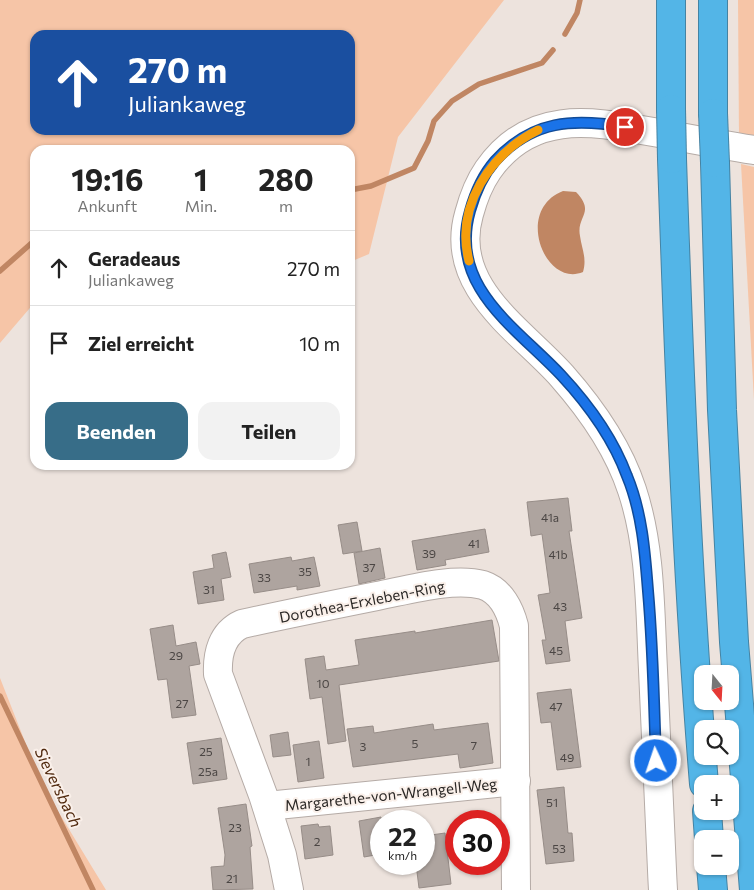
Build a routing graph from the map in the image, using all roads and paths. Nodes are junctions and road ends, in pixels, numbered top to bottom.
1 (671, 0) edge
2 (713, 0) edge
3 (752, 150) edge
4 (703, 775) edge
5 (516, 781) junction
6 (267, 806) junction
7 (712, 875) edge
8 (289, 890) edge
9 (516, 890) edge
10 (663, 890) edge
11 (713, 890) edge
12 (754, 890) edge

1 - 4 highway, bridge
2 - 12 highway, bridge
3 - 10 street
5 - 6 street, Margarethe-von-Wrangell-Weg
5 - 6 street, Dorothea-Erxleben-Ring
5 - 9 street, Dorothea-Erxleben-Ring
6 - 8 street, Dorothea-Erxleben-Ring
7 - 11 highway

